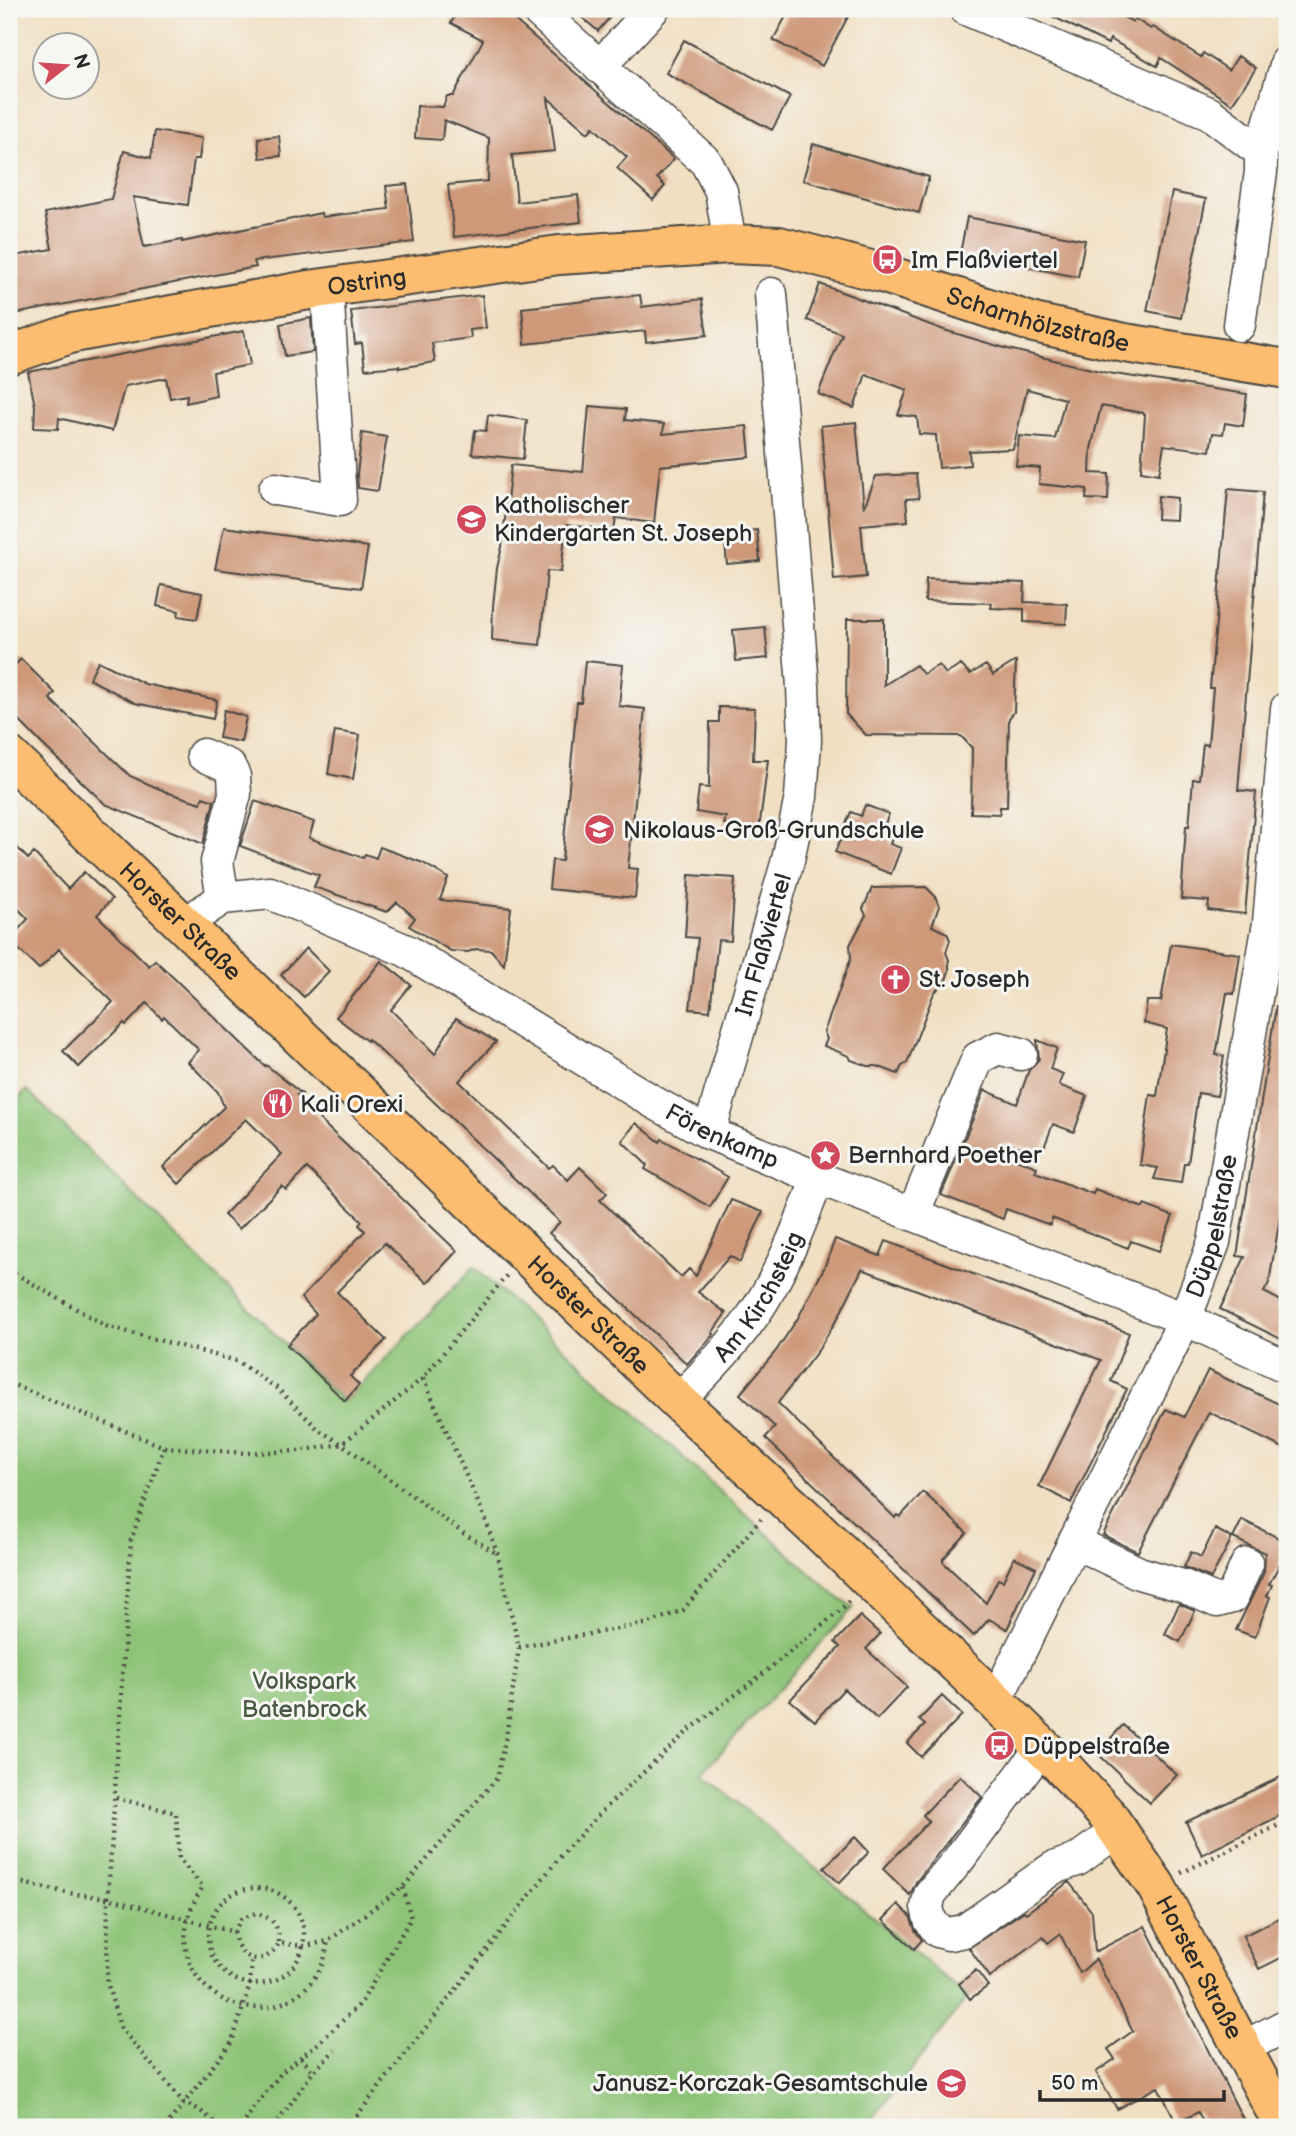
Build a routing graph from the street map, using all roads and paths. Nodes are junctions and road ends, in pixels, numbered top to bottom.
1 (536, 9) edge
2 (653, 9) edge
3 (966, 9) edge
4 (1287, 62) edge
5 (599, 68) junction
6 (1261, 162) junction
7 (730, 244) junction
8 (327, 287) junction
9 (771, 294) dead end
10 (1239, 325) dead end
11 (9, 355) edge
12 (1287, 369) edge
13 (275, 489) dead end
14 (1287, 708) edge
15 (203, 755) dead end
16 (9, 756) edge
17 (223, 898) junction
18 (184, 925) junction
19 (1021, 1055) dead end
20 (709, 1133) junction
21 (821, 1179) junction
22 (913, 1214) junction
23 (526, 1253) junction
24 (9, 1270) edge
25 (1185, 1319) junction
26 (1287, 1367) edge
27 (423, 1378) junction
28 (9, 1383) edge
29 (678, 1401) junction
30 (342, 1444) junction
31 (164, 1447) junction
32 (780, 1497) junction
33 (1074, 1542) junction
34 (497, 1553) junction
35 (1247, 1563) dead end
36 (867, 1579) junction
37 (519, 1647) junction
38 (995, 1702) junction
39 (1042, 1747) junction
40 (116, 1798) junction
41 (1287, 1821) edge
42 (1118, 1830) junction
43 (9, 1880) edge
44 (1156, 1886) junction
45 (403, 1887) junction
46 (108, 1898) junction
47 (186, 1919) junction
48 (209, 1925) junction
49 (234, 1932) junction
50 (328, 1941) junction
51 (279, 1943) junction
52 (304, 1946) junction
53 (253, 1959) junction
54 (250, 1986) junction
55 (245, 2007) junction
56 (1287, 2025) edge
57 (1242, 2048) junction
58 (335, 2050) dead end
59 (300, 2057) junction
60 (313, 2072) junction
61 (184, 2102) junction
62 (165, 2127) edge
63 (221, 2127) edge
64 (242, 2127) edge
65 (274, 2127) edge
66 (348, 2127) edge
67 (1283, 2127) edge

1 - 5 street
2 - 5 street
3 - 6 street
4 - 6 street
5 - 7 street
6 - 10 street
7 - 8 main road, Ostring
7 - 12 main road, Scharnhölzstraße
8 - 11 main road, Ostring
8 - 13 street
9 - 20 street, Im Flaßviertel
14 - 25 street, Düppelstraße
15 - 17 street
16 - 18 main road, Horster Straße
17 - 18 street, Förenkamp
17 - 20 street, Förenkamp
18 - 23 main road, Horster Straße
19 - 22 street
20 - 21 street, Förenkamp
21 - 22 street, Förenkamp
21 - 29 street, Am Kirchsteig
22 - 25 street, Förenkamp
23 - 27 path
23 - 29 main road, Horster Straße
24 - 30 path
25 - 26 street, Förenkamp
25 - 33 street, Düppelstraße
27 - 30 path
27 - 34 path
28 - 31 path
29 - 32 main road, Horster Straße
30 - 31 path
30 - 34 path
31 - 40 path
32 - 36 main road, Horster Straße
32 - 37 path
33 - 35 street
33 - 38 street, Düppelstraße
34 - 37 path
36 - 38 main road, Horster Straße
36 - 66 path
37 - 45 path
38 - 39 main road, Horster Straße
39 - 42 main road, Horster Straße
39 - 42 street
40 - 46 path
40 - 47 path
41 - 44 path, Horster Straße
42 - 44 main road, Horster Straße
43 - 46 path
44 - 57 main road, Horster Straße
45 - 50 path
45 - 59 path
46 - 47 path
46 - 61 path
47 - 48 path
47 - 55 path
48 - 49 path
48 - 52 path
48 - 54 path
49 - 51 path
49 - 53 path
50 - 52 path
50 - 55 path
51 - 52 path
51 - 53 path
52 - 54 path
53 - 54 path
54 - 55 path
55 - 61 path
56 - 57 street, Horster Straße
57 - 67 main road, Horster Straße
58 - 60 path
59 - 60 path
59 - 64 path
60 - 65 path
61 - 62 path
61 - 63 path

